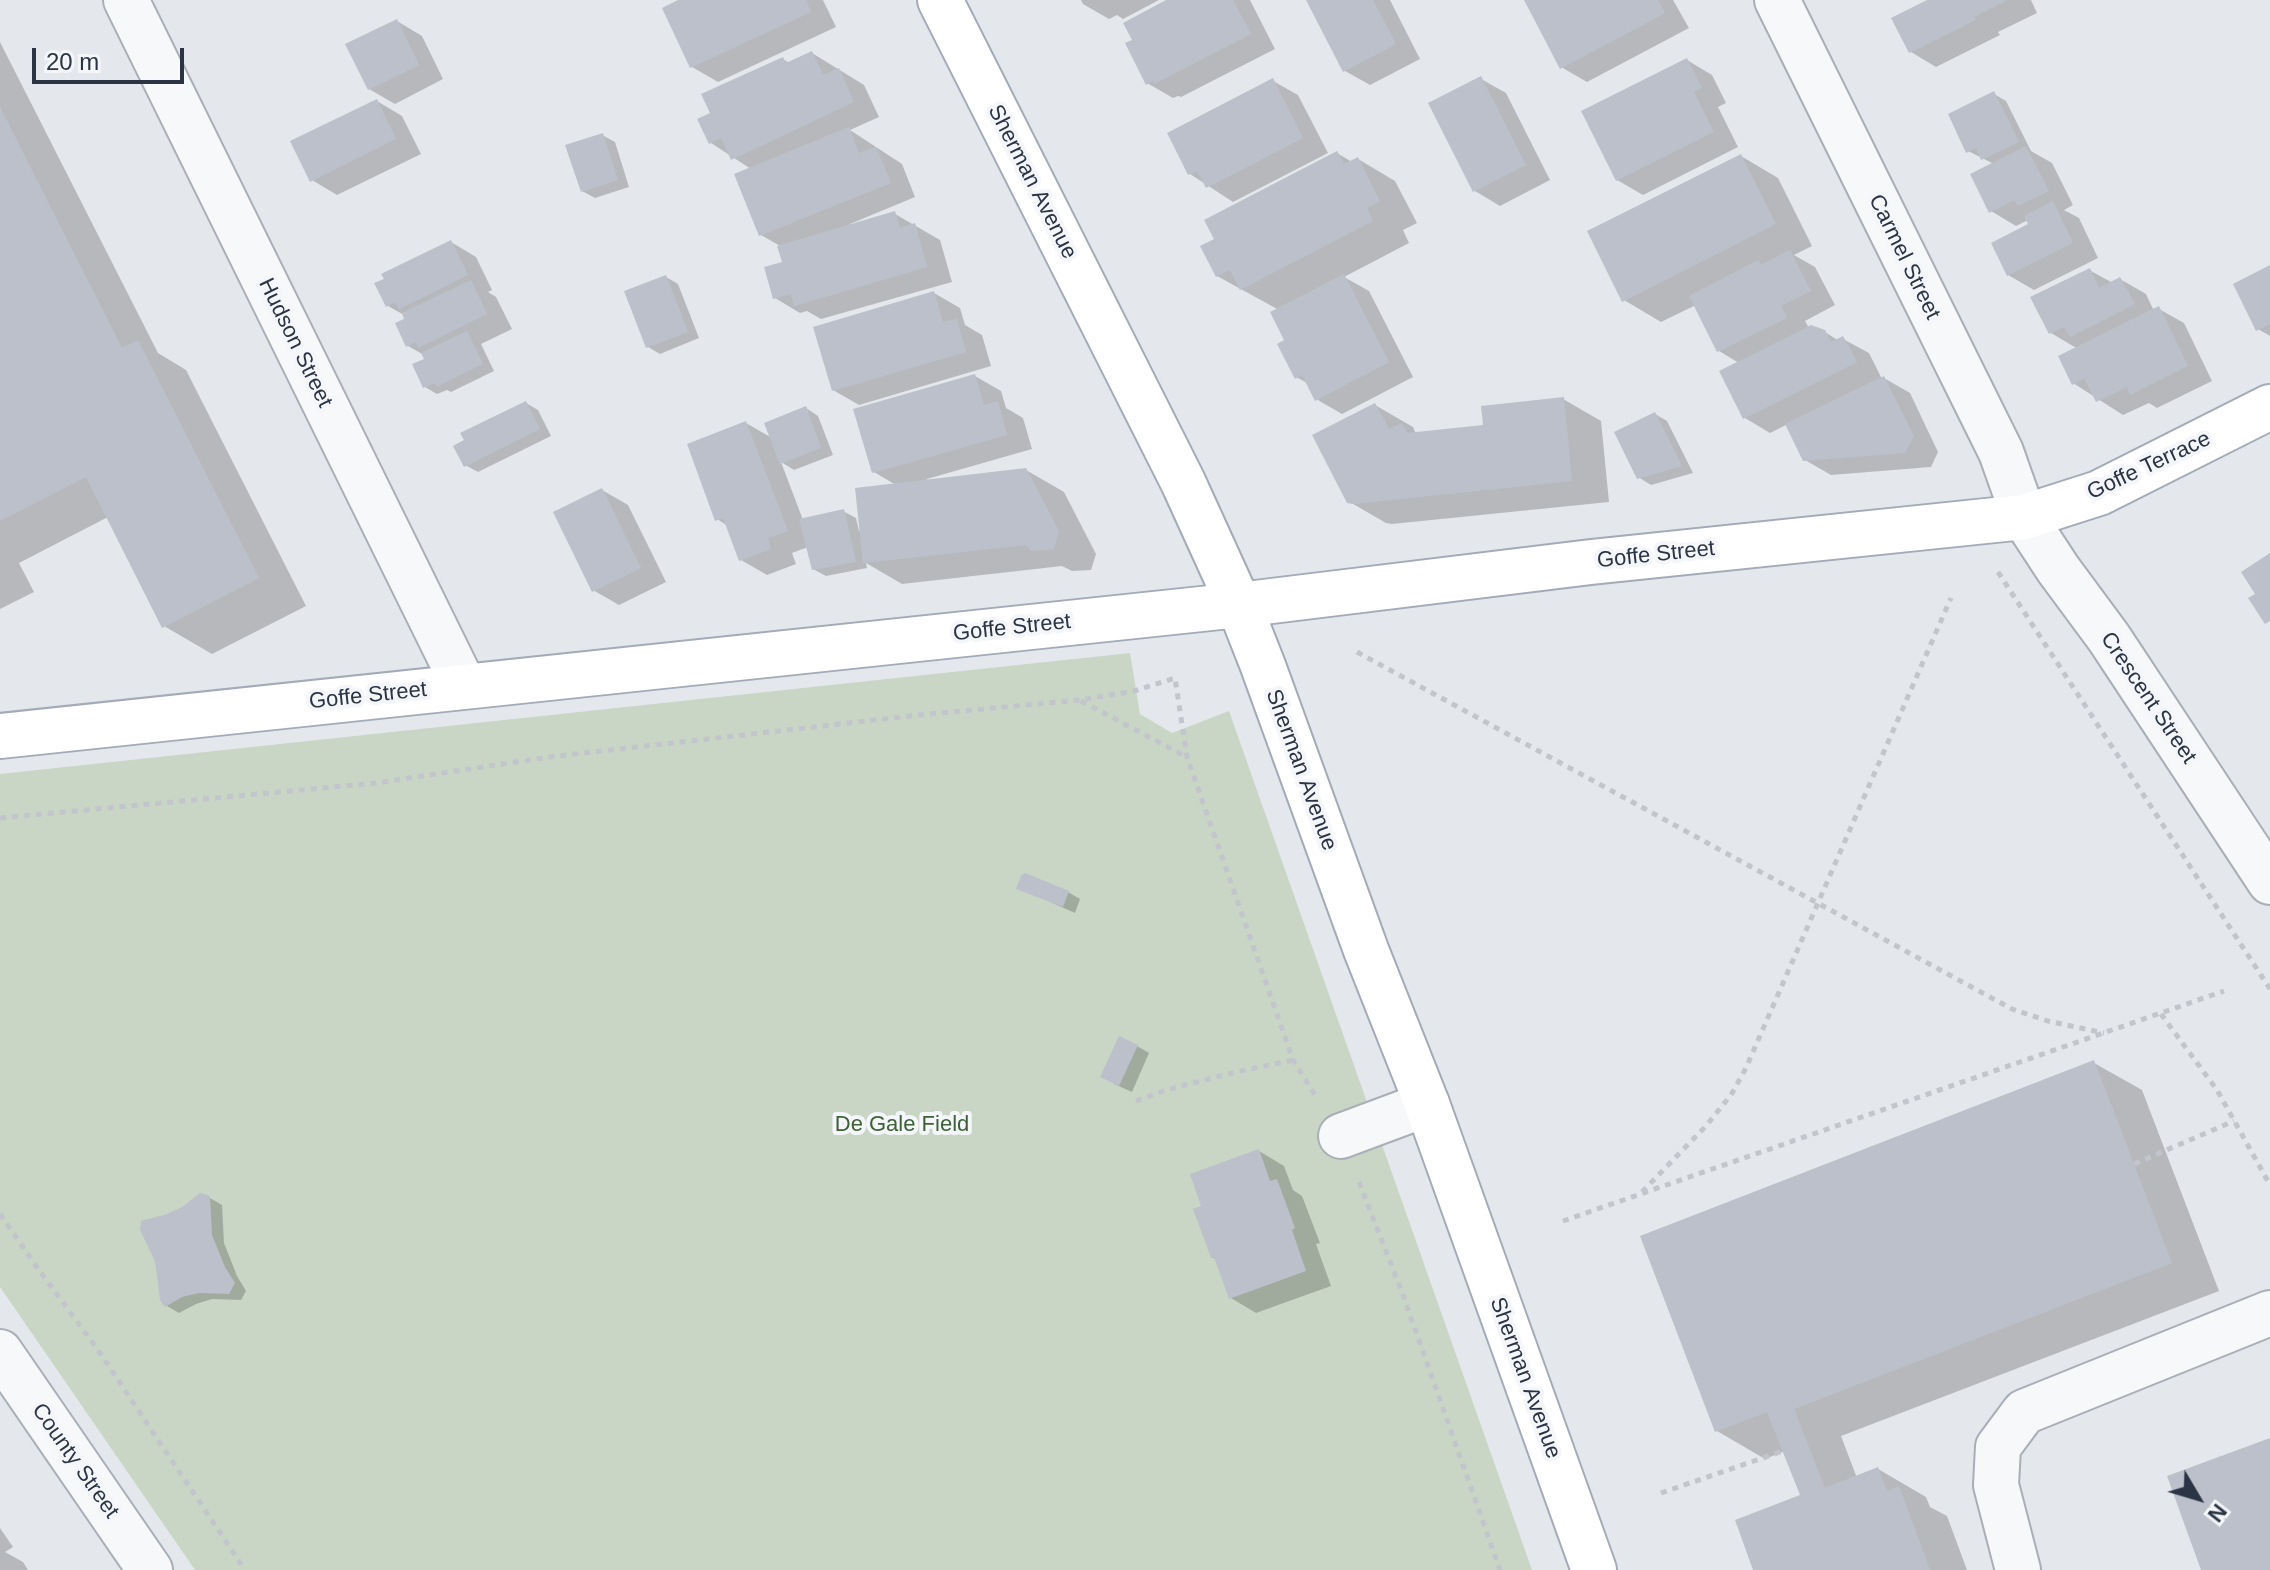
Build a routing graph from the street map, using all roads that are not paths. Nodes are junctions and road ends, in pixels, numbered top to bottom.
1 (126, 0) edge
2 (940, 0) edge
3 (1777, 0) edge
4 (2270, 407) edge
5 (2024, 517) junction
6 (1239, 605) junction
7 (464, 686) junction
8 (0, 736) edge
9 (2270, 882) edge
10 (1427, 1104) junction
11 (1341, 1136) dead end
12 (2270, 1313) edge
13 (0, 1352) edge
14 (150, 1570) edge
15 (1594, 1570) edge
16 (2018, 1570) edge

1 - 7 street, Hudson Street
2 - 6 main road, Sherman Avenue
3 - 5 street, Carmel Street
4 - 5 main road, Goffe Terrace
5 - 6 main road, Goffe Street
5 - 9 street, Crescent Street
6 - 7 main road, Goffe Street
6 - 10 main road, Sherman Avenue
7 - 8 main road, Goffe Street
10 - 11 street
10 - 15 main road, Sherman Avenue
12 - 16 street
13 - 14 street, County Street

